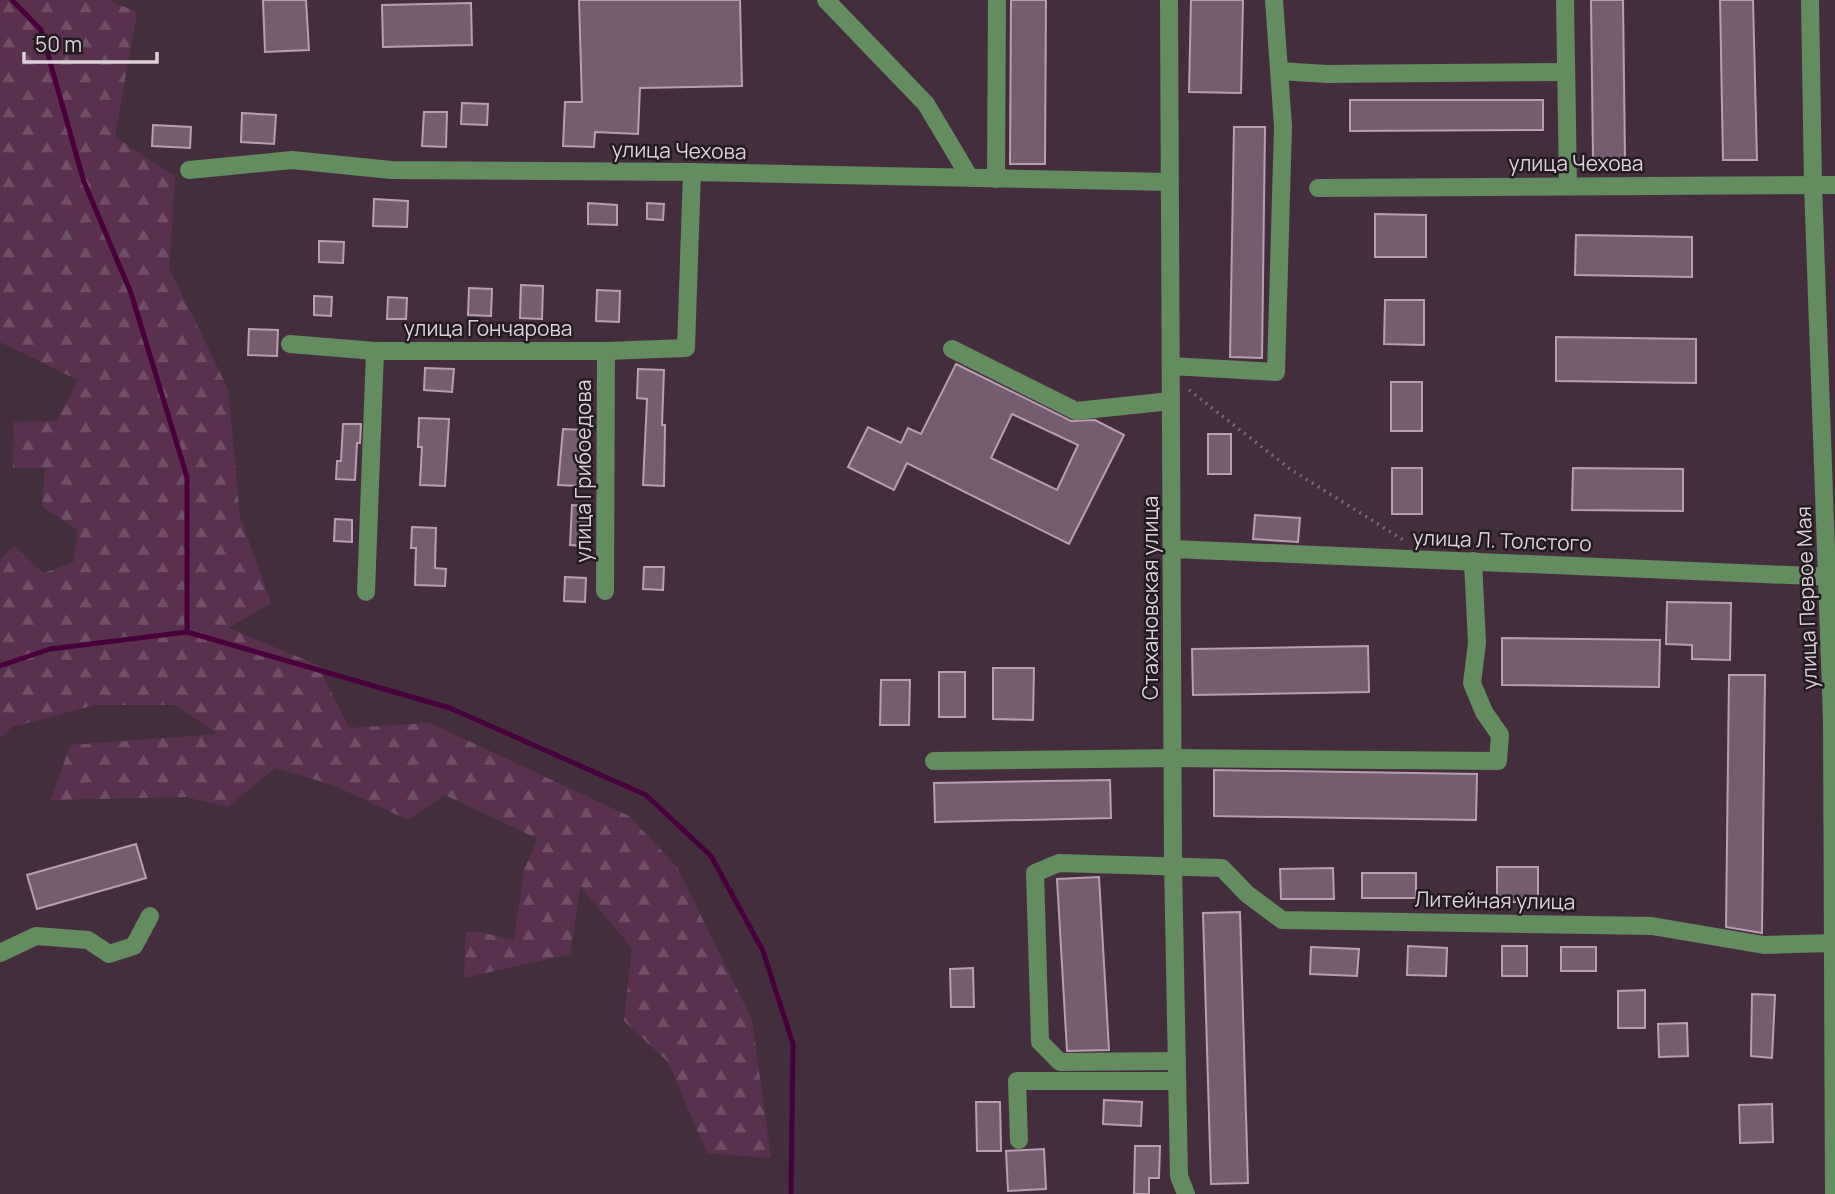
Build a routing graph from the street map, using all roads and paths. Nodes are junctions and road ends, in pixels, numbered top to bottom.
1 (826, 0) edge
2 (997, 0) edge
3 (1169, 0) edge
4 (1274, 0) edge
5 (1565, 0) edge
6 (1810, 0) edge
7 (1279, 71) junction
8 (1566, 72) junction
9 (189, 170) dead end
10 (692, 172) junction
11 (970, 178) junction
12 (996, 179) junction
13 (1169, 182) junction
14 (1813, 185) junction
15 (1835, 185) edge
16 (1568, 186) junction
17 (1318, 188) dead end
18 (290, 344) dead end
19 (952, 349) dead end
20 (375, 351) junction
21 (606, 351) junction
22 (1171, 366) junction
23 (1189, 390) dead end
24 (1171, 401) junction
25 (1409, 544) dead end
26 (1173, 549) junction
27 (1474, 561) junction
28 (1832, 576) edge
29 (605, 590) dead end
30 (366, 592) dead end
31 (1834, 719) edge
32 (1173, 758) junction
33 (934, 761) dead end
34 (1173, 866) junction
35 (1834, 911) edge
36 (150, 916) dead end
37 (1834, 943) edge
38 (0, 953) edge
39 (1177, 1061) junction
40 (1177, 1081) junction
41 (1019, 1140) dead end
42 (1834, 1146) edge
43 (1186, 1194) edge
44 (1835, 1194) edge

1 - 11 street
2 - 12 street
3 - 13 street, Стахановская улица
4 - 7 street
5 - 8 street
6 - 14 street, улица Первое Мая
7 - 8 street
7 - 22 street
8 - 16 street
9 - 10 street, улица Чехова
10 - 11 street, улица Чехова
10 - 21 street, улица Гончарова
11 - 12 street, улица Чехова
12 - 13 street, улица Чехова
13 - 22 street, Стахановская улица
14 - 15 street, улица Чехова
14 - 16 street, улица Чехова
14 - 28 street, улица Первое Мая
16 - 17 street, улица Чехова
18 - 20 street, улица Гончарова
19 - 24 street
20 - 21 street, улица Гончарова
20 - 30 street
21 - 29 street, улица Грибоедова
22 - 24 street, Стахановская улица
23 - 25 path
24 - 26 street, Стахановская улица
26 - 27 street, улица Л. Толстого
26 - 32 street, Стахановская улица
27 - 28 street, улица Л. Толстого
27 - 32 street
28 - 31 street, улица Первое Мая
31 - 35 street, улица Первое Мая
32 - 33 street
32 - 34 street, Стахановская улица
34 - 37 street, Литейная улица
34 - 39 street, Стахановская улица
34 - 39 street, Литейная улица
35 - 37 street, улица Первое Мая
36 - 38 street
37 - 42 street, улица Первое Мая
39 - 40 street, Стахановская улица
40 - 41 street
40 - 43 street, Стахановская улица
42 - 44 street, улица Первое Мая

